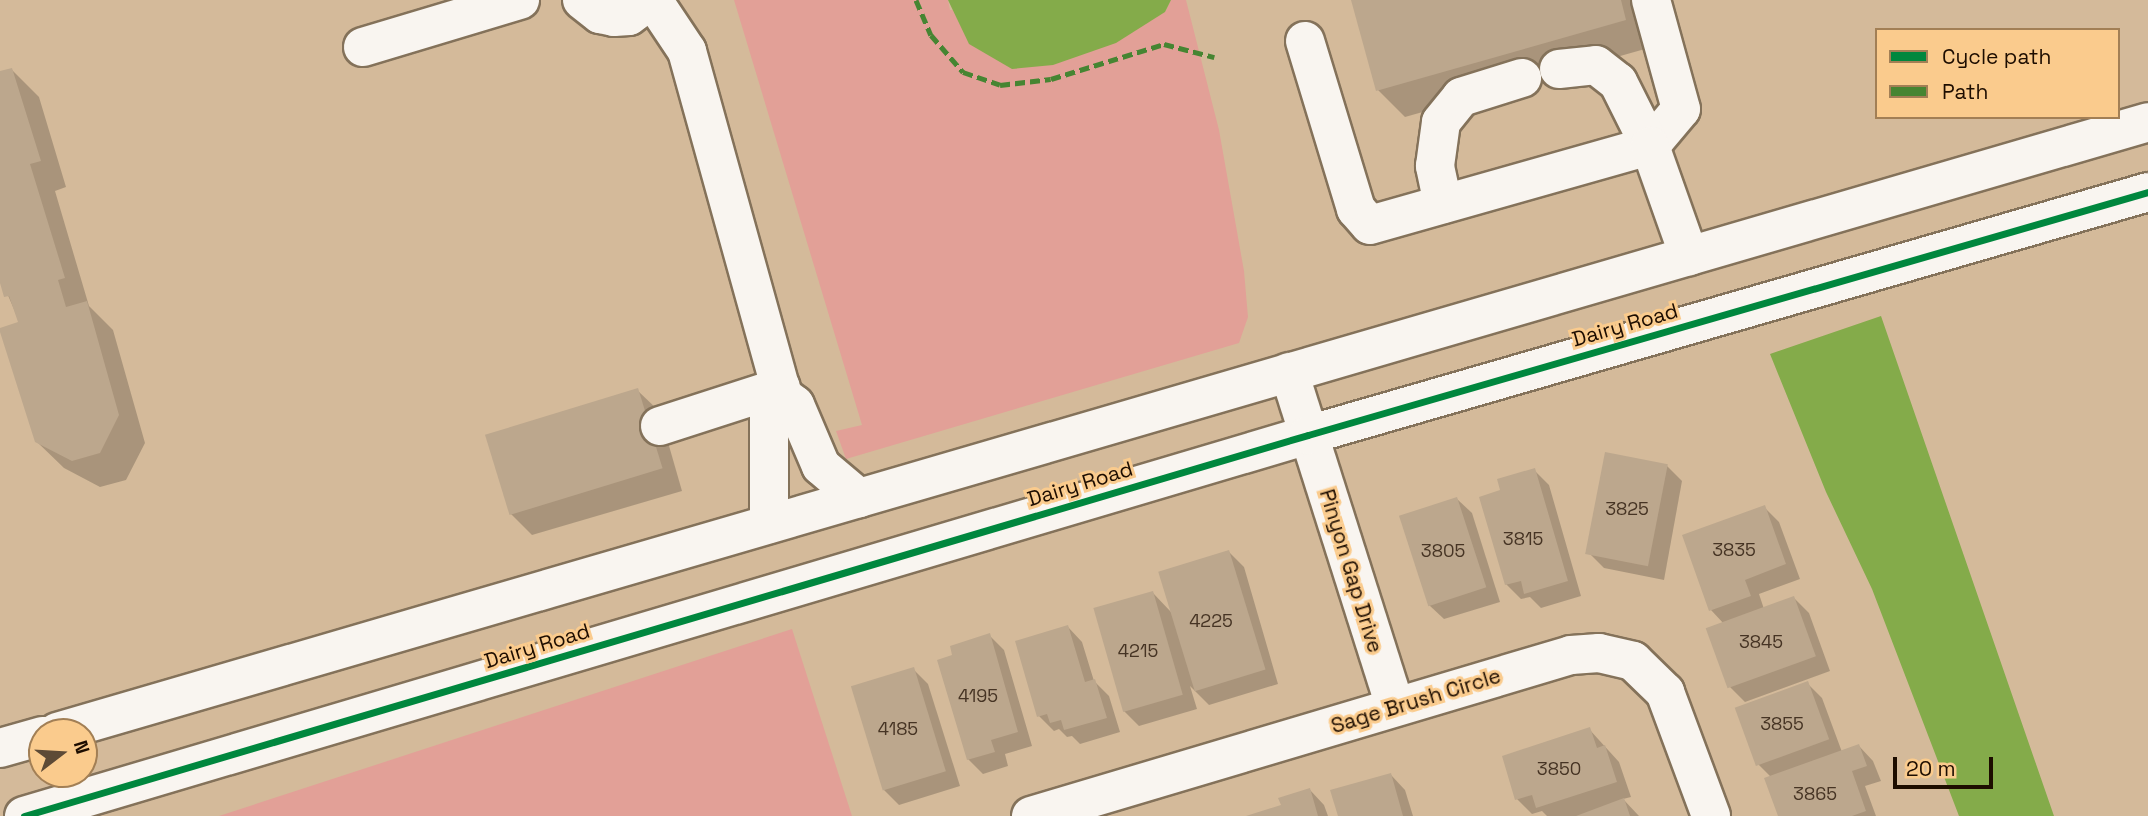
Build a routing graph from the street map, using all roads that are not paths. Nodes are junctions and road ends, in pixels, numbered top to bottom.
1 (520, 0) edge
2 (582, 0) edge
3 (652, 0) edge
4 (1651, 0) edge
5 (1305, 40) dead end
6 (363, 47) dead end
7 (1559, 69) dead end
8 (1522, 78) dead end
9 (2148, 122) edge
10 (1650, 146) junction
11 (2148, 192) edge
12 (1443, 204) junction
13 (1689, 256) junction
14 (1289, 372) junction
15 (782, 391) junction
16 (660, 426) dead end
17 (1308, 435) junction
18 (859, 498) junction
19 (769, 524) junction
20 (1395, 707) junction
21 (98, 720) edge
22 (28, 740) edge
23 (0, 748) edge
24 (24, 816) edge
25 (1031, 816) edge
26 (1712, 816) edge

1 - 6 street
2 - 3 street
3 - 15 street
4 - 10 street
5 - 12 street
7 - 10 street
8 - 12 street
9 - 13 street
10 - 12 street
10 - 13 street
11 - 17 street, Dairy Road
13 - 14 street
14 - 17 street, Pinyon Gap Drive
14 - 18 street
15 - 16 street
15 - 18 street
15 - 19 street
17 - 20 street, Pinyon Gap Drive
17 - 24 street, Dairy Road
18 - 19 street
19 - 21 street
20 - 25 street, Sage Brush Circle
20 - 26 street, Sage Brush Circle
22 - 23 street

